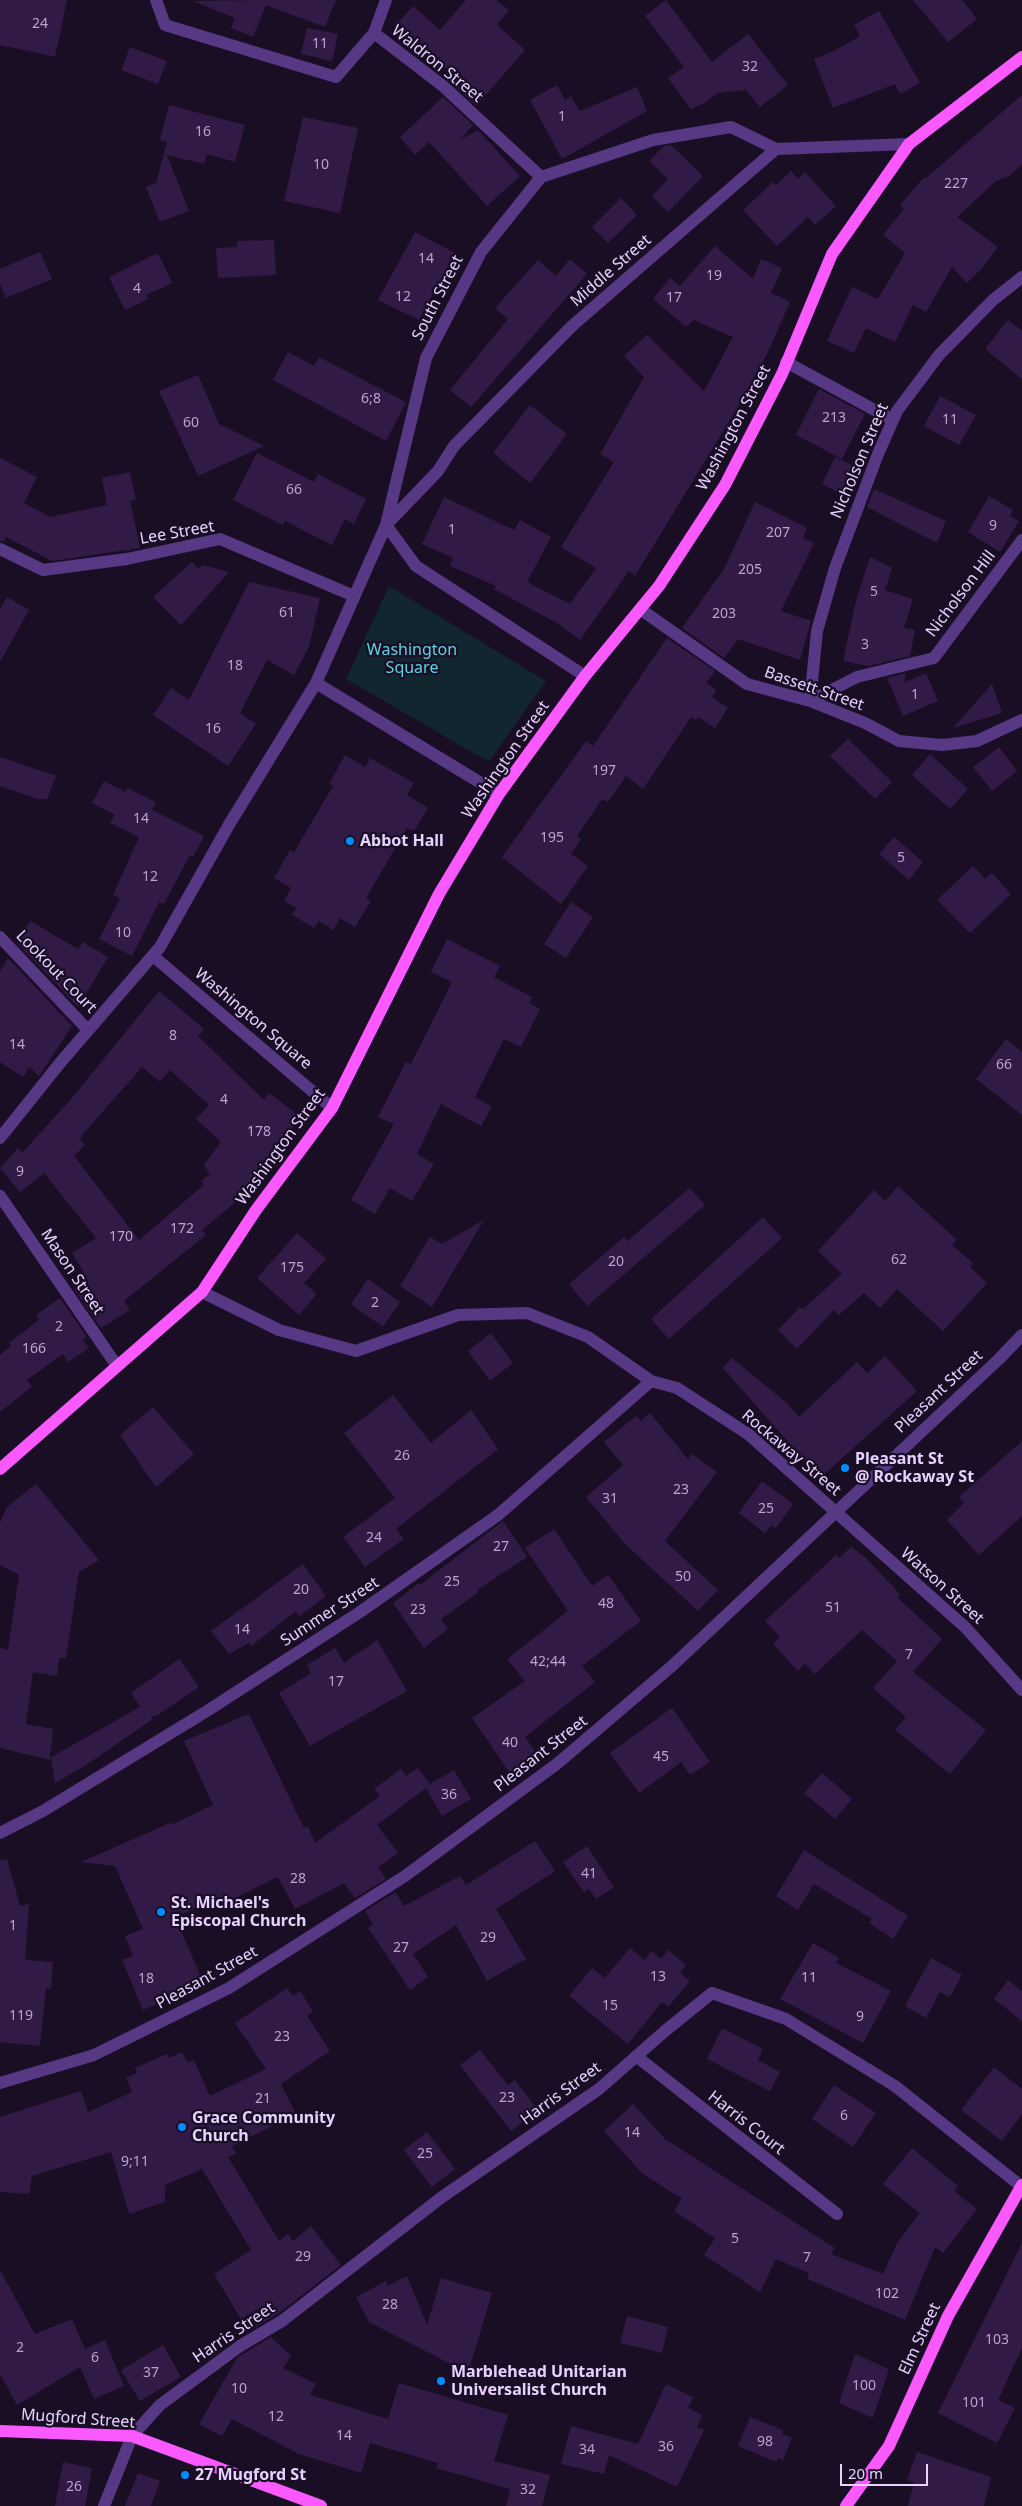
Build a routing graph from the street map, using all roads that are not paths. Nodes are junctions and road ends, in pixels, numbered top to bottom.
1 (156, 0) edge
2 (386, 0) edge
3 (374, 34) junction
4 (1022, 57) edge
5 (909, 144) junction
6 (776, 149) junction
7 (541, 177) junction
8 (1022, 277) edge
9 (786, 362) junction
10 (893, 420) junction
11 (386, 525) junction
12 (1022, 540) edge
13 (0, 549) edge
14 (354, 596) junction
15 (640, 609) junction
16 (585, 676) junction
17 (316, 683) junction
18 (810, 701) junction
19 (1022, 720) edge
20 (499, 794) junction
21 (0, 937) edge
22 (152, 956) junction
23 (88, 1030) junction
24 (332, 1108) junction
25 (0, 1138) edge
26 (0, 1196) edge
27 (202, 1292) junction
28 (1022, 1334) edge
29 (117, 1366) junction
30 (651, 1381) junction
31 (0, 1469) edge
32 (835, 1512) junction
33 (1022, 1690) edge
34 (0, 1833) edge
35 (636, 2056) junction
36 (0, 2083) edge
37 (1022, 2186) edge
38 (837, 2214) dead end
39 (0, 2431) edge
40 (132, 2436) junction
41 (104, 2506) edge
42 (321, 2506) edge
43 (846, 2506) edge

1 - 3 street, Waldron Street
2 - 3 street
3 - 7 street, Waldron Street
4 - 5 main road, Washington Street
5 - 6 street
5 - 9 main road, Washington Street
6 - 7 street
6 - 11 street, Middle Street
7 - 11 street, South Street
8 - 10 street, Nicholson Street
9 - 10 street
9 - 15 main road, Washington Street
10 - 18 street, Nicholson Street
11 - 14 street, South Street
11 - 16 street
12 - 18 street, Nicholson Hill
13 - 14 street, Lee Street
14 - 17 street, South Street
15 - 16 main road, Washington Street
15 - 18 street, Bassett Street
16 - 20 main road, Washington Street
17 - 20 street
17 - 22 street
18 - 19 street, Bassett Street
20 - 24 main road, Washington Street
21 - 23 street, Lookout Court
22 - 23 street
22 - 24 street, Washington Square
23 - 25 street
24 - 27 main road, Washington Street
26 - 29 street, Mason Street
27 - 29 main road, Washington Street
27 - 30 street, Rockaway Street
28 - 32 street, Pleasant Street
29 - 31 main road, Washington Street
30 - 32 street, Rockaway Street
30 - 34 street, Summer Street
32 - 33 street, Watson Street
32 - 36 street, Pleasant Street
35 - 37 street, Harris Street
35 - 38 street, Harris Court
35 - 40 street, Harris Street
37 - 43 main road, Elm Street
39 - 40 main road, Mugford Street
40 - 41 street
40 - 42 main road, Mugford Street

